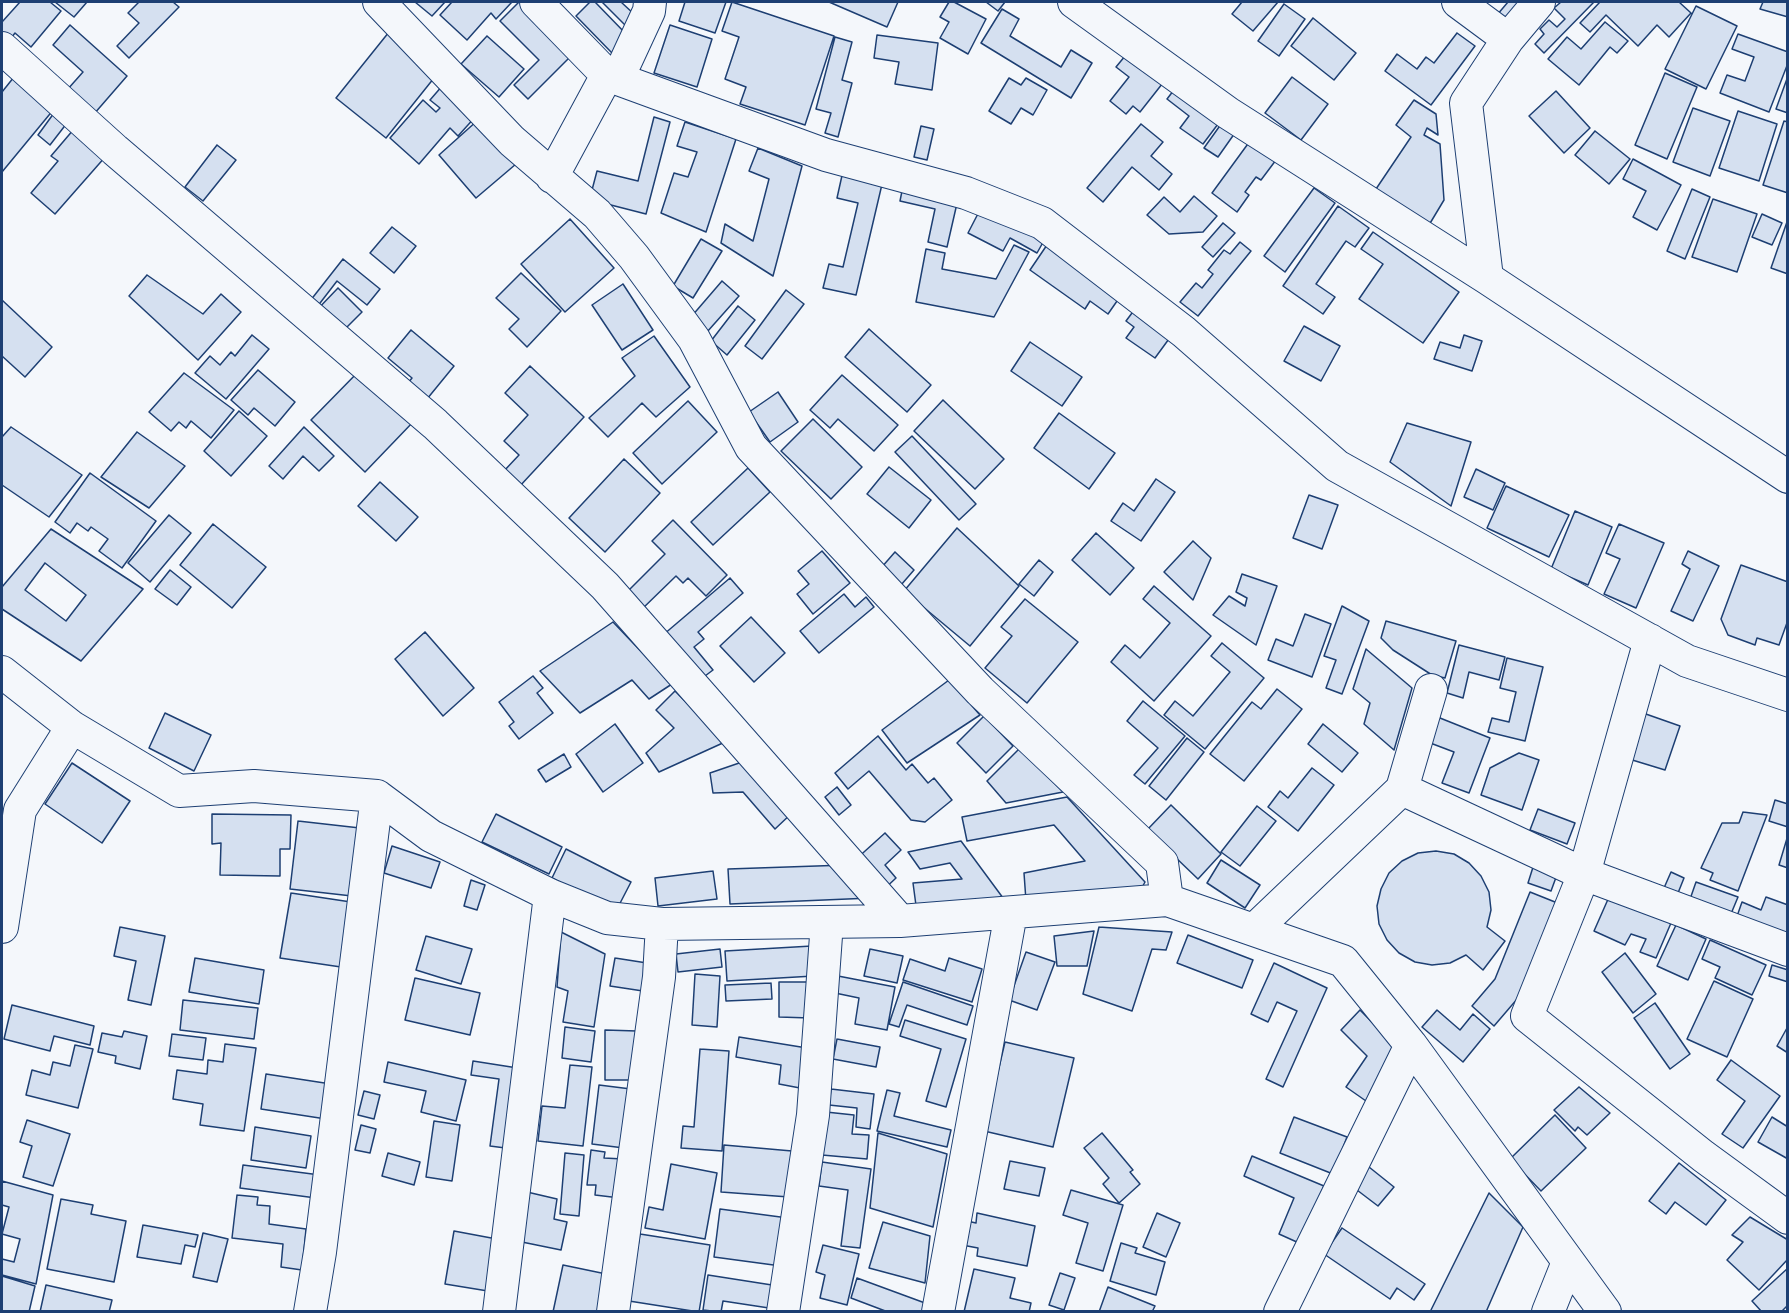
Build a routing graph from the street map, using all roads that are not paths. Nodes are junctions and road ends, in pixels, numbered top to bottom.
1 (379, 2) edge
2 (536, 2) edge
3 (650, 2) edge
4 (1074, 2) edge
5 (1458, 2) edge
6 (1539, 2) edge
7 (1508, 39) junction
8 (2, 48) edge
9 (613, 76) junction
10 (552, 177) junction
11 (1487, 278) junction
12 (1788, 477) edge
13 (1650, 640) junction
14 (2, 672) edge
15 (1431, 690) dead end
16 (1788, 695) edge
17 (72, 727) junction
18 (1402, 789) junction
19 (377, 796) junction
20 (1584, 874) junction
21 (550, 895) junction
22 (1167, 900) junction
23 (1011, 913) junction
24 (900, 921) junction
25 (827, 922) junction
26 (662, 924) junction
27 (2, 927) edge
28 (1254, 930) junction
29 (1788, 950) edge
30 (1411, 1045) junction
31 (1788, 1218) edge
32 (1568, 1262) junction
33 (310, 1311) edge
34 (499, 1311) edge
35 (613, 1311) edge
36 (783, 1311) edge
37 (938, 1311) edge
38 (1280, 1311) edge
39 (1548, 1311) edge
40 (1605, 1311) edge

1 - 10 street
2 - 9 street
3 - 9 street
4 - 11 street
5 - 7 street
6 - 7 street
7 - 11 street
8 - 24 street
9 - 10 street
9 - 13 street
10 - 22 street
11 - 12 street
13 - 16 street
13 - 20 street
14 - 17 street
15 - 18 street
17 - 19 street
17 - 27 street
18 - 20 street
18 - 28 street
19 - 21 street
19 - 33 street
20 - 29 street
20 - 31 street
21 - 26 street
21 - 34 street
22 - 23 street
22 - 28 street
23 - 24 street
23 - 37 street
24 - 25 street
25 - 26 street
25 - 36 street
26 - 35 street
28 - 30 street
30 - 32 street
30 - 38 street
32 - 39 street
32 - 40 street

